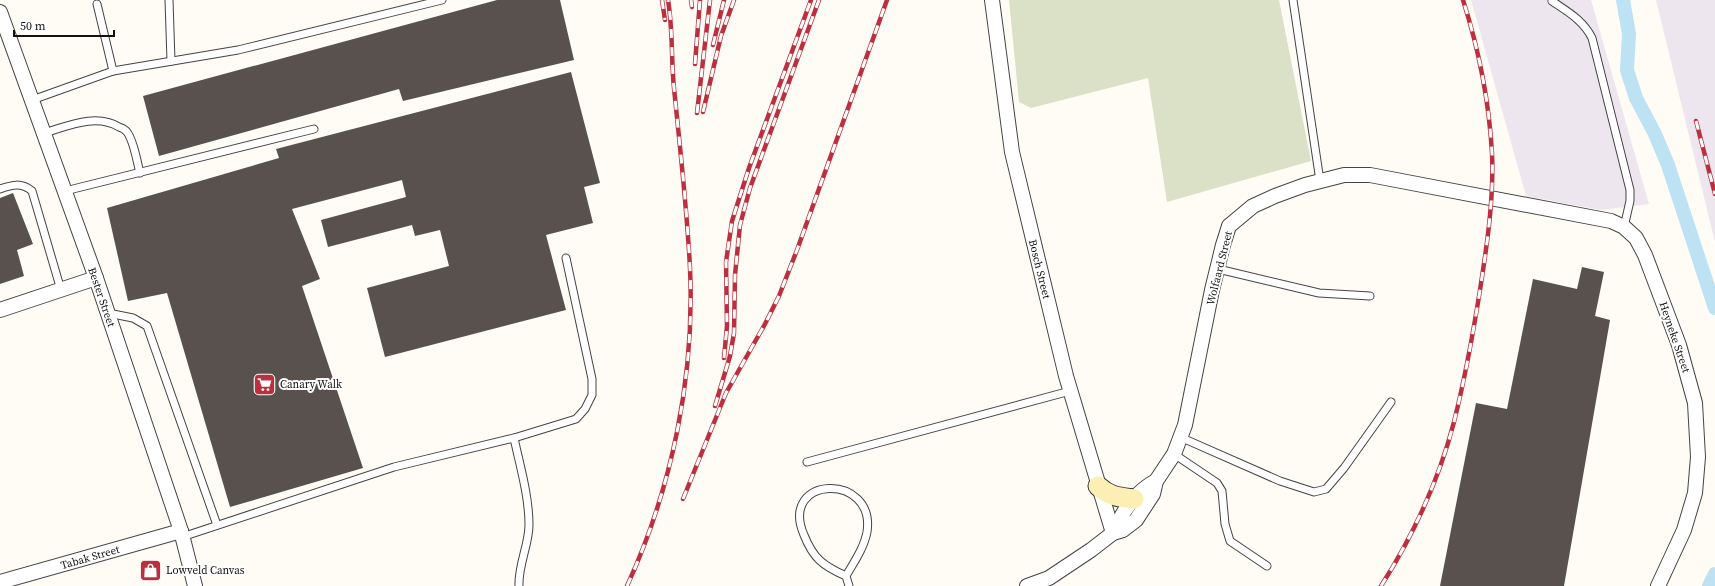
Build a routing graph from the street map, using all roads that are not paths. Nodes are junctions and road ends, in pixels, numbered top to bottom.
1 (169, 0) edge
2 (442, 0) edge
3 (992, 0) edge
4 (1293, 0) edge
5 (1552, 1) edge
6 (97, 4) dead end
7 (0, 12) edge
8 (171, 61) junction
9 (113, 71) junction
10 (32, 100) junction
11 (314, 129) dead end
12 (44, 133) junction
13 (140, 174) junction
14 (1320, 181) junction
15 (0, 189) edge
16 (65, 192) junction
17 (1490, 198) joint
18 (1624, 227) junction
19 (566, 258) dead end
20 (1218, 269) junction
21 (96, 278) junction
22 (61, 290) junction
23 (1370, 296) dead end
24 (0, 310) edge
25 (108, 313) junction
26 (1070, 391) junction
27 (1391, 402) dead end
28 (1180, 437) junction
29 (514, 438) junction
30 (1174, 454) junction
31 (807, 462) dead end
32 (1156, 481) junction
33 (1098, 486) junction
34 (1134, 498) junction
35 (216, 525) junction
36 (1113, 533) junction
37 (181, 534) junction
38 (1267, 566) dead end
39 (846, 576) junction
40 (0, 582) edge
41 (1052, 582) edge
42 (195, 586) edge
43 (519, 586) edge
44 (849, 586) edge
45 (1027, 586) edge
46 (1658, 586) edge

1 - 8 lane
2 - 8 lane
3 - 26 street, Bosch Street
4 - 14 lane
5 - 18 lane
6 - 9 lane
7 - 10 street, Bester Street
8 - 9 lane
9 - 10 lane
10 - 12 street, Bester Street
11 - 13 lane
12 - 13 lane
12 - 16 street, Bester Street
13 - 16 lane
14 - 17 street, Wolfaard Street
14 - 20 street, Wolfaard Street
15 - 22 lane
16 - 21 street, Bester Street
17 - 18 street, Heyneke Street
18 - 46 street, Heyneke Street
19 - 29 lane
20 - 23 lane
20 - 28 street, Wolfaard Street
21 - 22 street
21 - 25 street, Bester Street
22 - 24 street
25 - 35 lane
25 - 37 street, Bester Street
26 - 31 lane
26 - 33 street, Bosch Street
27 - 28 lane
28 - 30 street, Wolfaard Street
29 - 35 lane
29 - 43 lane
30 - 32 street, Wolfaard Street
30 - 38 lane
32 - 34 street, Wolfaard Street
32 - 36 street, Wolfaard Street
33 - 34 street
33 - 36 street, Bosch Street
34 - 36 street, Wolfaard Street
35 - 37 lane
36 - 41 street, Wolfaard Street
37 - 40 street, Tabak Street
37 - 42 street, Bester Street
39 - 39 lane
39 - 44 lane
41 - 45 street, Wolfaard Street

